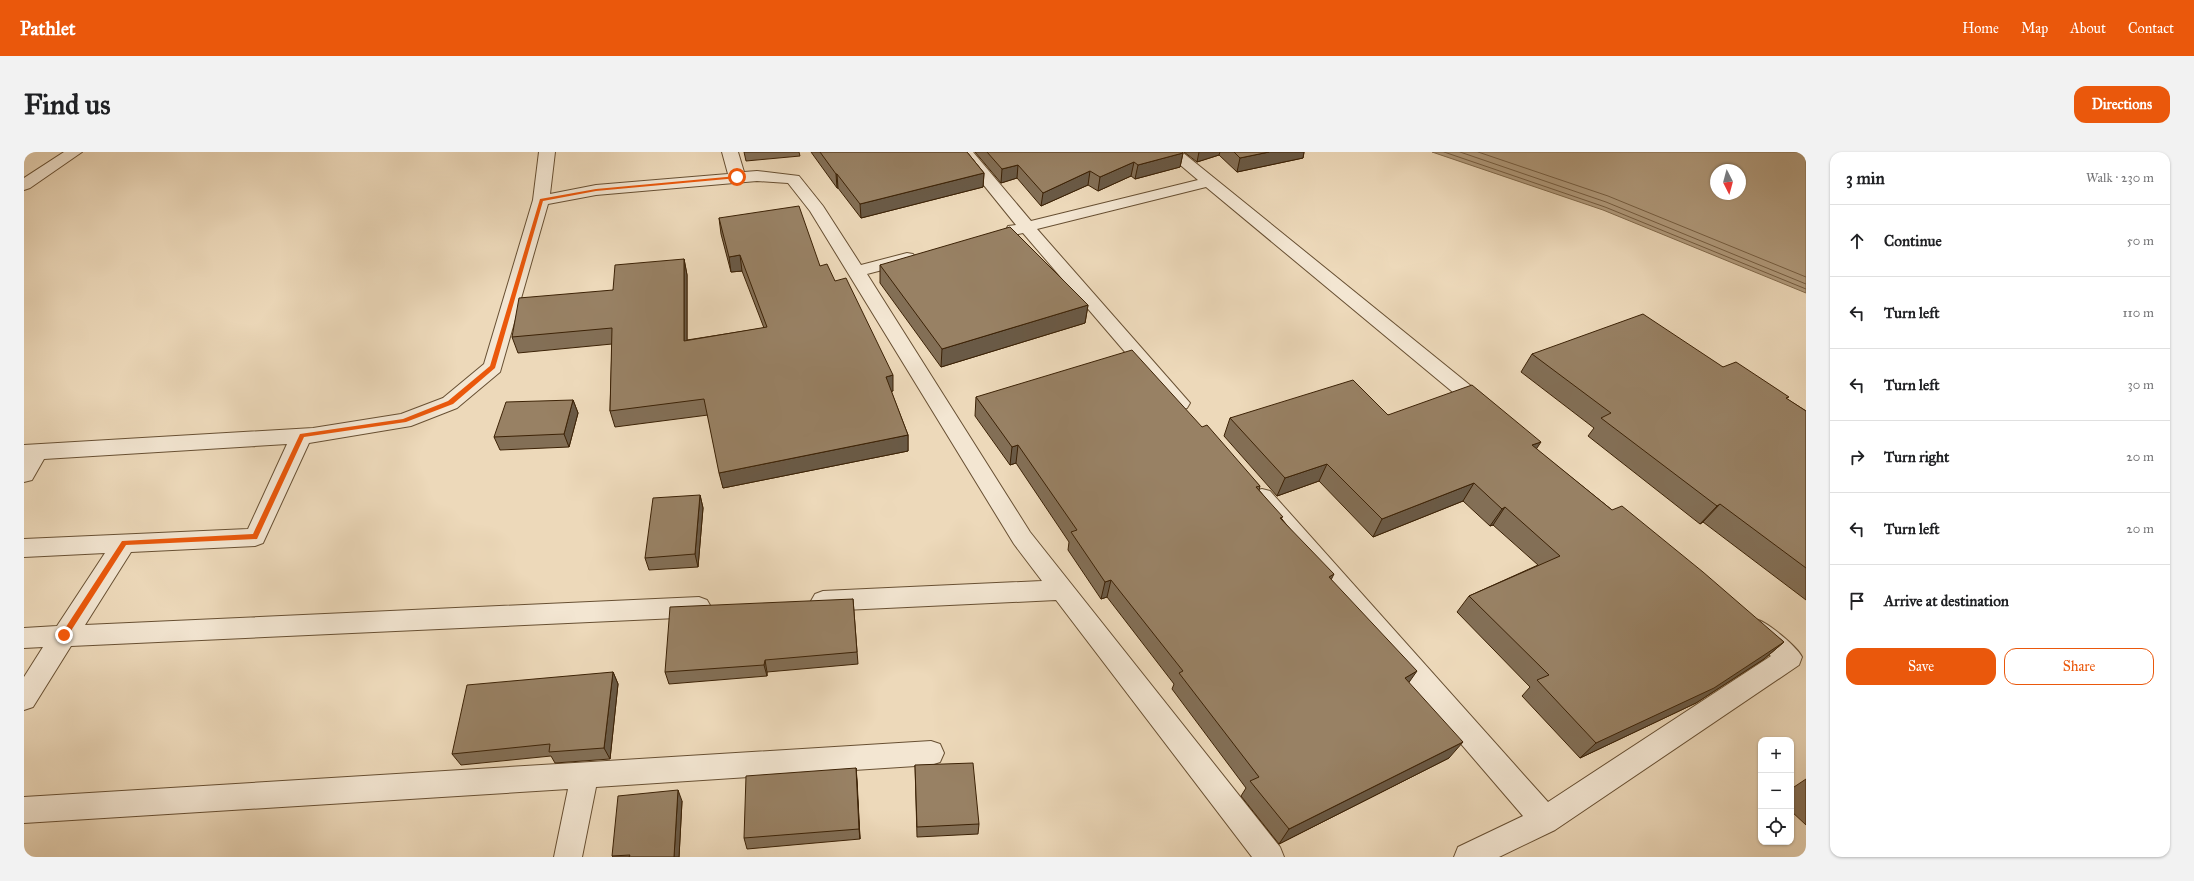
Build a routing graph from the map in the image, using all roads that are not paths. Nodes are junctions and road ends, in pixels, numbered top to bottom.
1 (74, 152) edge
2 (548, 152) edge
3 (730, 152) edge
4 (965, 152) edge
5 (1173, 152) edge
6 (737, 177) junction
7 (1209, 182) junction
8 (24, 186) edge
9 (541, 200) junction
10 (1026, 226) junction
11 (997, 234) edge
12 (923, 254) edge
13 (856, 272) junction
14 (1195, 420) edge
15 (1499, 420) edge
16 (302, 435) junction
17 (31, 453) edge
18 (24, 474) edge
19 (1248, 480) edge
20 (124, 543) junction
21 (24, 548) edge
22 (1062, 590) junction
23 (798, 602) edge
24 (719, 606) edge
25 (1740, 617) edge
26 (64, 635) junction
27 (24, 638) edge
28 (24, 700) edge
29 (931, 753) dead end
30 (585, 775) junction
31 (24, 810) edge
32 (1545, 820) junction
33 (568, 857) edge
34 (1270, 857) edge
35 (1468, 857) edge

1 - 8 street
2 - 9 street
3 - 6 street
4 - 10 street
5 - 7 street
6 - 9 street
6 - 13 street
7 - 10 street
7 - 15 street
9 - 16 street
10 - 11 street
10 - 14 street
12 - 13 street
13 - 22 street
16 - 17 street
16 - 20 street
17 - 18 street
19 - 32 street
20 - 21 street
20 - 26 street
22 - 23 street
22 - 34 street
24 - 26 street
25 - 32 street
26 - 27 street
26 - 28 street
29 - 30 street
30 - 31 street
30 - 33 street
32 - 35 street

